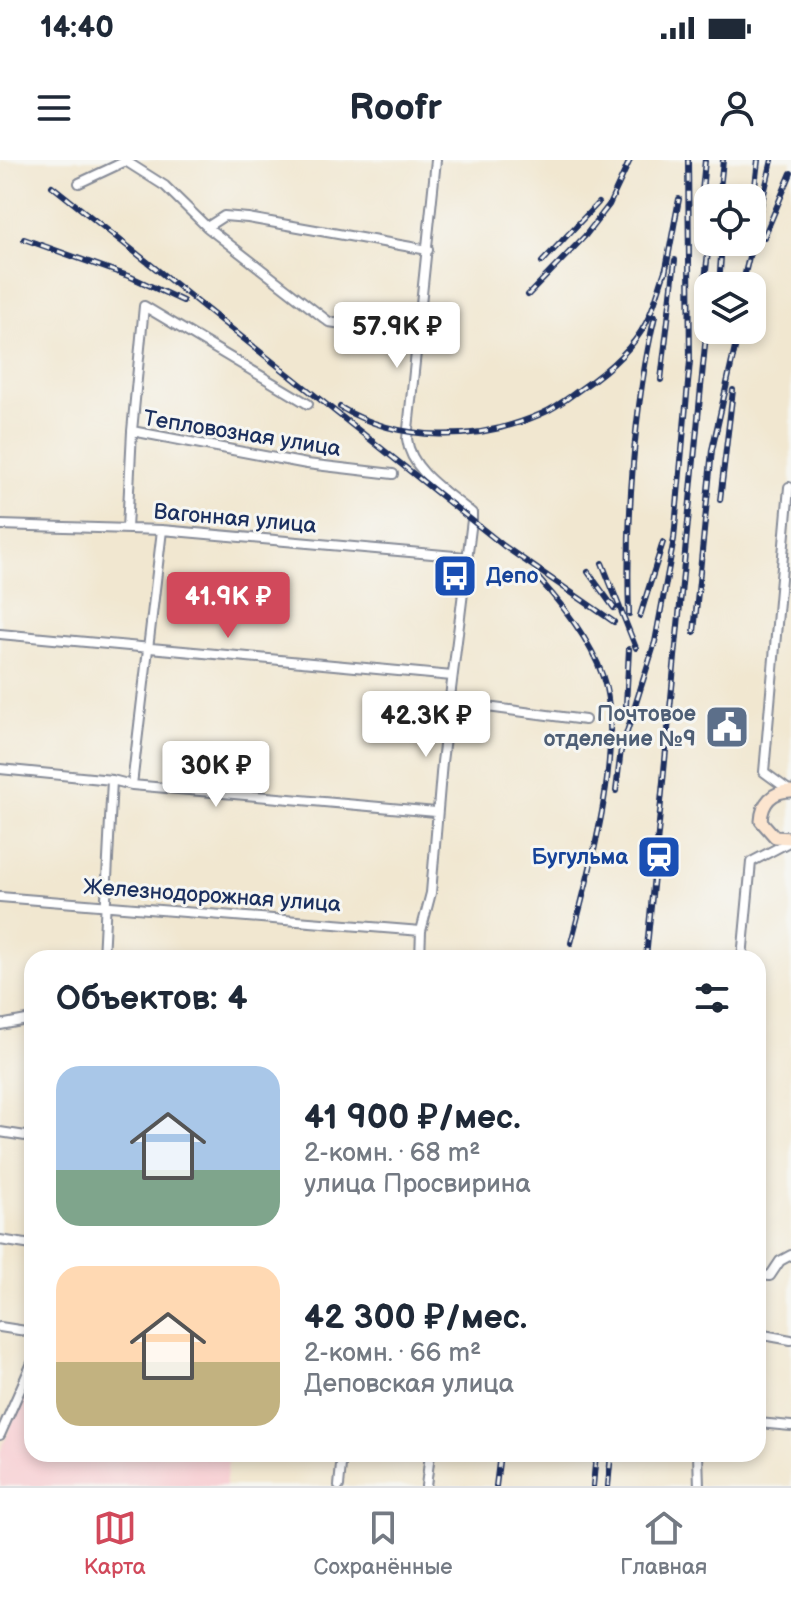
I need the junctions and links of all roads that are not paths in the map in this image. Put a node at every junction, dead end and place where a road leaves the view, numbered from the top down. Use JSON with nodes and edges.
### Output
{"nodes":[{"id":1,"x":436,"y":160,"type":"edge"},
{"id":2,"x":126,"y":161,"type":"edge"},
{"id":3,"x":79,"y":183,"type":"dead end"},
{"id":4,"x":207,"y":227,"type":"junction"},
{"id":5,"x":428,"y":250,"type":"junction"},
{"id":6,"x":417,"y":335,"type":"junction"},
{"id":7,"x":308,"y":404,"type":"dead end"},
{"id":8,"x":132,"y":431,"type":"junction"},
{"id":9,"x":393,"y":474,"type":"dead end"},
{"id":10,"x":789,"y":487,"type":"edge"},
{"id":11,"x":0,"y":525,"type":"edge"},
{"id":12,"x":127,"y":529,"type":"junction"},
{"id":13,"x":162,"y":530,"type":"junction"},
{"id":14,"x":466,"y":557,"type":"junction"},
{"id":15,"x":0,"y":634,"type":"edge"},
{"id":16,"x":150,"y":649,"type":"junction"},
{"id":17,"x":452,"y":676,"type":"junction"},
{"id":18,"x":449,"y":702,"type":"junction"},
{"id":19,"x":585,"y":720,"type":"dead end"},
{"id":20,"x":0,"y":769,"type":"edge"},
{"id":21,"x":112,"y":780,"type":"junction"},
{"id":22,"x":132,"y":785,"type":"junction"},
{"id":23,"x":790,"y":791,"type":"edge"},
{"id":24,"x":436,"y":812,"type":"junction"},
{"id":25,"x":791,"y":840,"type":"edge"},
{"id":26,"x":0,"y":897,"type":"edge"},
{"id":27,"x":108,"y":907,"type":"junction"},
{"id":28,"x":421,"y":931,"type":"junction"},
{"id":29,"x":104,"y":950,"type":"edge"},
{"id":30,"x":420,"y":950,"type":"edge"},
{"id":31,"x":743,"y":950,"type":"edge"},
{"id":32,"x":24,"y":1020,"type":"edge"},
{"id":33,"x":0,"y":1025,"type":"edge"},
{"id":34,"x":0,"y":1132,"type":"edge"},
{"id":35,"x":24,"y":1136,"type":"edge"},
{"id":36,"x":0,"y":1240,"type":"edge"},
{"id":37,"x":24,"y":1244,"type":"edge"},
{"id":38,"x":791,"y":1255,"type":"edge"},
{"id":39,"x":766,"y":1276,"type":"edge"},
{"id":40,"x":0,"y":1327,"type":"edge"},
{"id":41,"x":24,"y":1331,"type":"edge"},
{"id":42,"x":766,"y":1335,"type":"edge"},
{"id":43,"x":791,"y":1340,"type":"edge"},
{"id":44,"x":24,"y":1380,"type":"edge"},
{"id":45,"x":4,"y":1422,"type":"edge"},
{"id":46,"x":766,"y":1424,"type":"edge"},
{"id":47,"x":791,"y":1426,"type":"edge"},
{"id":48,"x":0,"y":1435,"type":"edge"},
{"id":49,"x":341,"y":1462,"type":"edge"},
{"id":50,"x":429,"y":1462,"type":"edge"},
{"id":51,"x":698,"y":1462,"type":"edge"},
{"id":52,"x":339,"y":1486,"type":"edge"},
{"id":53,"x":426,"y":1486,"type":"edge"},
{"id":54,"x":699,"y":1486,"type":"edge"}],
"edges":[{"from":1,"to":5,"type":"street"},
{"from":2,"to":3,"type":"street"},
{"from":2,"to":4,"type":"street"},
{"from":4,"to":5,"type":"street"},
{"from":4,"to":6,"type":"street"},
{"from":5,"to":6,"type":"street"},
{"from":6,"to":14,"type":"street"},
{"from":7,"to":8,"type":"street"},
{"from":8,"to":9,"type":"street","name":"Тепловозная улица"},
{"from":8,"to":12,"type":"street","name":"Тепловозная улица"},
{"from":10,"to":23,"type":"street"},
{"from":11,"to":12,"type":"street","name":"Вагонная улица"},
{"from":12,"to":13,"type":"street","name":"Вагонная улица"},
{"from":13,"to":14,"type":"street","name":"Вагонная улица"},
{"from":13,"to":16,"type":"street"},
{"from":14,"to":17,"type":"street"},
{"from":15,"to":16,"type":"street"},
{"from":16,"to":17,"type":"street"},
{"from":16,"to":22,"type":"street"},
{"from":17,"to":18,"type":"street"},
{"from":18,"to":19,"type":"street"},
{"from":18,"to":24,"type":"street"},
{"from":20,"to":21,"type":"street"},
{"from":21,"to":22,"type":"street"},
{"from":21,"to":27,"type":"street"},
{"from":22,"to":24,"type":"street"},
{"from":23,"to":25,"type":"street"},
{"from":24,"to":28,"type":"street"},
{"from":25,"to":31,"type":"street"},
{"from":26,"to":27,"type":"street","name":"Железнодорожная улица"},
{"from":27,"to":28,"type":"street","name":"Железнодорожная улица"},
{"from":27,"to":29,"type":"street"},
{"from":28,"to":30,"type":"street"},
{"from":32,"to":33,"type":"street"},
{"from":34,"to":35,"type":"street"},
{"from":36,"to":37,"type":"street"},
{"from":38,"to":39,"type":"street"},
{"from":40,"to":41,"type":"street"},
{"from":42,"to":43,"type":"street"},
{"from":44,"to":45,"type":"street"},
{"from":45,"to":48,"type":"street"},
{"from":46,"to":47,"type":"street"},
{"from":49,"to":52,"type":"street"},
{"from":50,"to":53,"type":"street"},
{"from":51,"to":54,"type":"street"}]}
